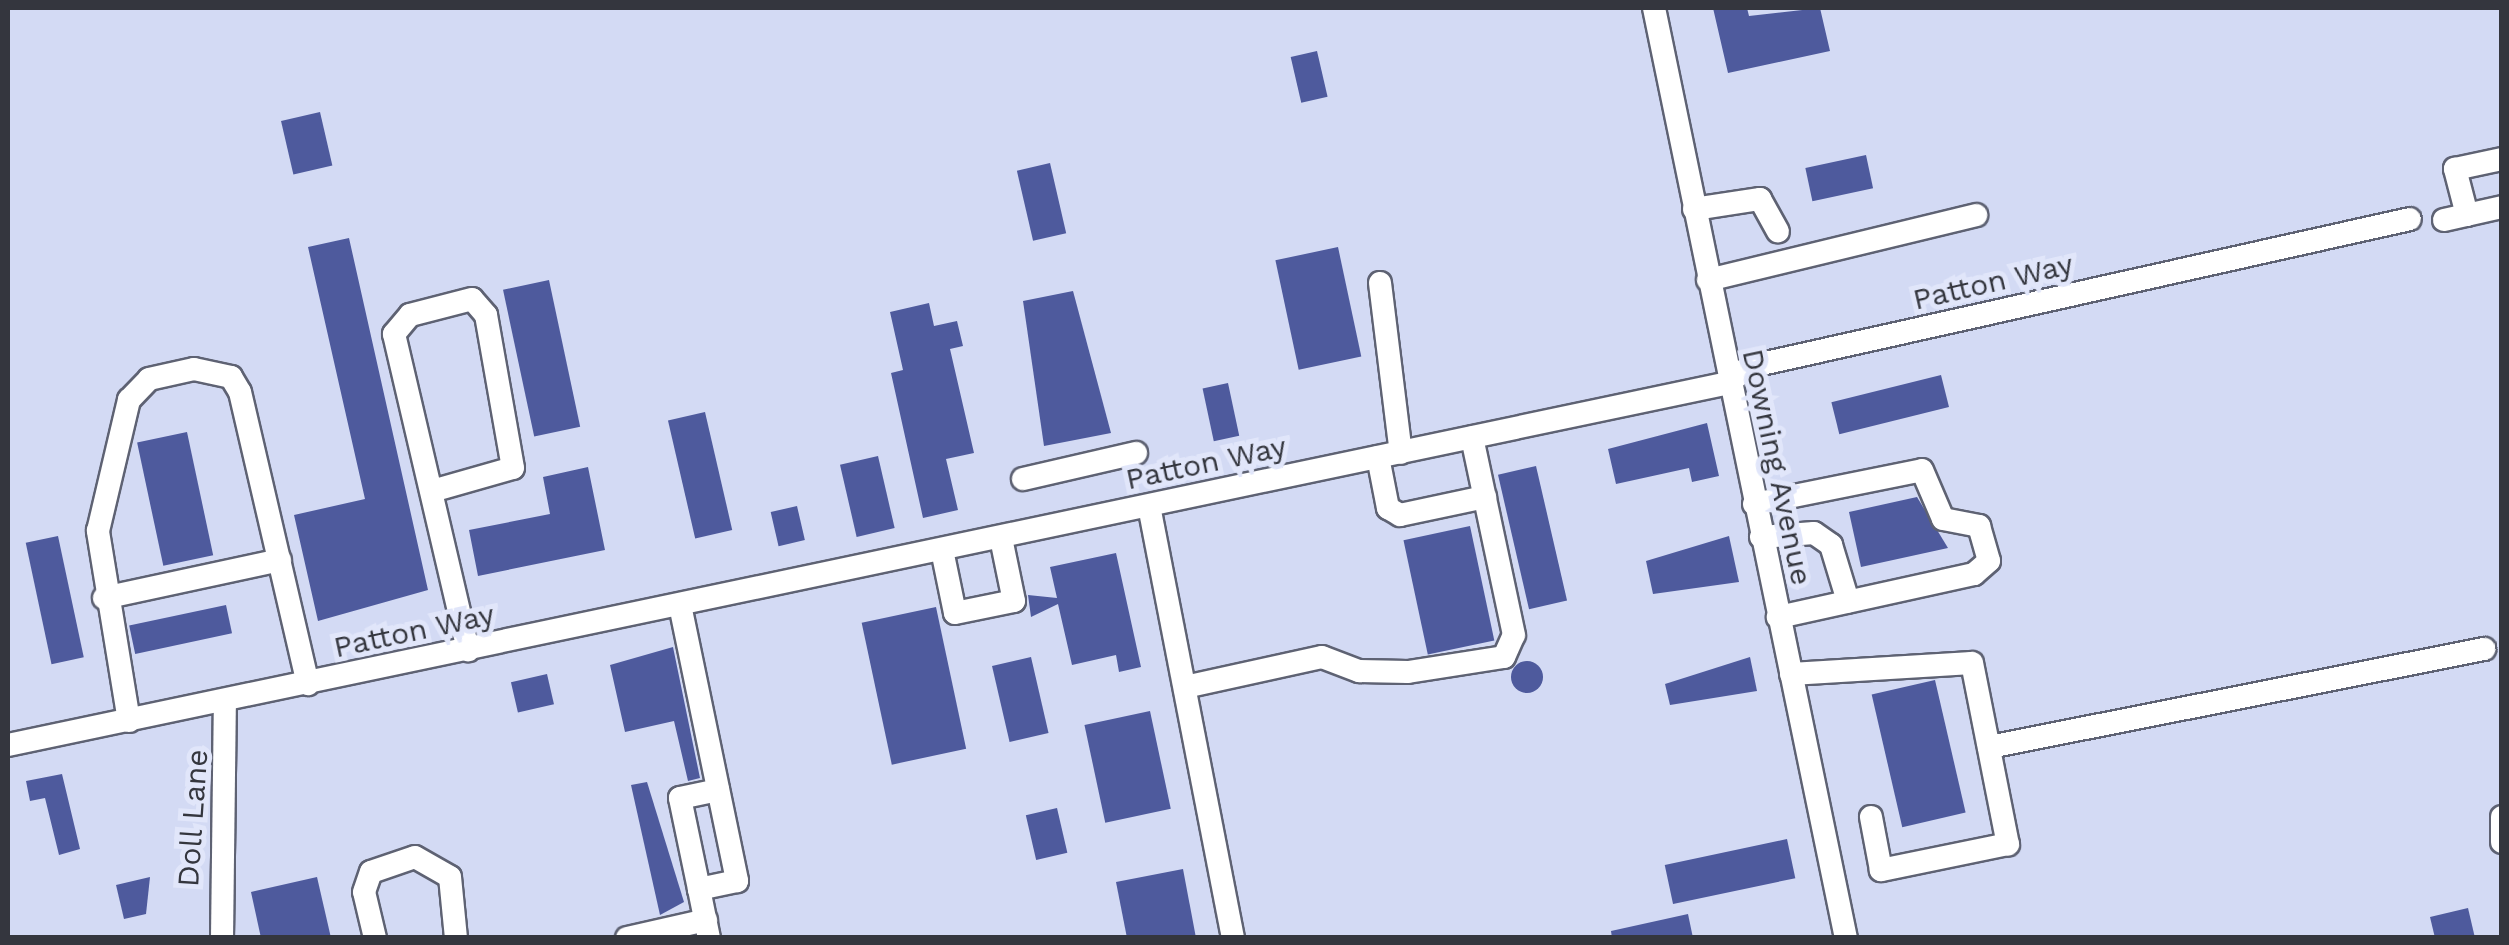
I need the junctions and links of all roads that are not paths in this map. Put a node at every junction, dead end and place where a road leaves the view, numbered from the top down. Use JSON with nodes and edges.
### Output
{"nodes":[{"id":1,"x":1654,"y":8,"type":"edge"},
{"id":2,"x":2502,"y":158,"type":"edge"},
{"id":3,"x":2502,"y":207,"type":"edge"},
{"id":4,"x":1694,"y":208,"type":"junction"},
{"id":5,"x":1976,"y":215,"type":"dead end"},
{"id":6,"x":2410,"y":220,"type":"dead end"},
{"id":7,"x":1778,"y":231,"type":"dead end"},
{"id":8,"x":1708,"y":280,"type":"junction"},
{"id":9,"x":1380,"y":283,"type":"dead end"},
{"id":10,"x":1729,"y":383,"type":"junction"},
{"id":11,"x":1472,"y":437,"type":"junction"},
{"id":12,"x":1136,"y":454,"type":"dead end"},
{"id":13,"x":1389,"y":455,"type":"junction"},
{"id":14,"x":1023,"y":479,"type":"dead end"},
{"id":15,"x":432,"y":491,"type":"junction"},
{"id":16,"x":1485,"y":498,"type":"junction"},
{"id":17,"x":1754,"y":504,"type":"junction"},
{"id":18,"x":1149,"y":506,"type":"junction"},
{"id":19,"x":1761,"y":537,"type":"junction"},
{"id":20,"x":1001,"y":538,"type":"junction"},
{"id":21,"x":942,"y":550,"type":"junction"},
{"id":22,"x":280,"y":560,"type":"junction"},
{"id":23,"x":104,"y":598,"type":"junction"},
{"id":24,"x":1848,"y":601,"type":"junction"},
{"id":25,"x":680,"y":606,"type":"junction"},
{"id":26,"x":1778,"y":616,"type":"junction"},
{"id":27,"x":2484,"y":649,"type":"dead end"},
{"id":28,"x":468,"y":650,"type":"junction"},
{"id":29,"x":1790,"y":674,"type":"junction"},
{"id":30,"x":308,"y":684,"type":"junction"},
{"id":31,"x":1185,"y":686,"type":"junction"},
{"id":32,"x":225,"y":702,"type":"junction"},
{"id":33,"x":130,"y":721,"type":"junction"},
{"id":34,"x":8,"y":746,"type":"edge"},
{"id":35,"x":1988,"y":747,"type":"junction"},
{"id":36,"x":718,"y":790,"type":"junction"},
{"id":37,"x":1871,"y":817,"type":"dead end"},
{"id":38,"x":2502,"y":817,"type":"edge"},
{"id":39,"x":2502,"y":842,"type":"edge"},
{"id":40,"x":698,"y":889,"type":"junction"},
{"id":41,"x":707,"y":929,"type":"edge"},
{"id":42,"x":222,"y":938,"type":"edge"},
{"id":43,"x":375,"y":938,"type":"edge"},
{"id":44,"x":456,"y":938,"type":"edge"},
{"id":45,"x":627,"y":938,"type":"edge"},
{"id":46,"x":1233,"y":938,"type":"edge"},
{"id":47,"x":1846,"y":938,"type":"edge"}],
"edges":[{"from":1,"to":4,"type":"street","name":"Downing Avenue"},
{"from":2,"to":3,"type":"street"},
{"from":4,"to":7,"type":"street"},
{"from":4,"to":8,"type":"street","name":"Downing Avenue"},
{"from":5,"to":8,"type":"street"},
{"from":6,"to":10,"type":"street","name":"Patton Way"},
{"from":8,"to":10,"type":"street","name":"Downing Avenue"},
{"from":9,"to":13,"type":"street"},
{"from":10,"to":11,"type":"street","name":"Patton Way"},
{"from":10,"to":17,"type":"street","name":"Downing Avenue"},
{"from":11,"to":13,"type":"street","name":"Patton Way"},
{"from":11,"to":16,"type":"street"},
{"from":12,"to":14,"type":"street"},
{"from":13,"to":16,"type":"street"},
{"from":13,"to":18,"type":"street","name":"Patton Way"},
{"from":15,"to":15,"type":"street"},
{"from":15,"to":28,"type":"street"},
{"from":16,"to":31,"type":"street"},
{"from":17,"to":19,"type":"street","name":"Downing Avenue"},
{"from":17,"to":24,"type":"street"},
{"from":18,"to":20,"type":"street","name":"Patton Way"},
{"from":18,"to":31,"type":"street"},
{"from":19,"to":24,"type":"street"},
{"from":19,"to":26,"type":"street","name":"Downing Avenue"},
{"from":20,"to":21,"type":"street","name":"Patton Way"},
{"from":20,"to":21,"type":"street"},
{"from":21,"to":25,"type":"street","name":"Patton Way"},
{"from":22,"to":23,"type":"street"},
{"from":22,"to":23,"type":"street"},
{"from":22,"to":30,"type":"street"},
{"from":23,"to":33,"type":"street"},
{"from":24,"to":26,"type":"street"},
{"from":25,"to":28,"type":"street","name":"Patton Way"},
{"from":25,"to":36,"type":"street"},
{"from":26,"to":29,"type":"street","name":"Downing Avenue"},
{"from":27,"to":35,"type":"street"},
{"from":28,"to":30,"type":"street","name":"Patton Way"},
{"from":29,"to":35,"type":"street"},
{"from":29,"to":47,"type":"street","name":"Downing Avenue"},
{"from":30,"to":32,"type":"street","name":"Patton Way"},
{"from":31,"to":46,"type":"street"},
{"from":32,"to":33,"type":"street","name":"Patton Way"},
{"from":32,"to":42,"type":"street","name":"Doll Lane"},
{"from":33,"to":34,"type":"street","name":"Patton Way"},
{"from":35,"to":37,"type":"street"},
{"from":36,"to":40,"type":"street"},
{"from":36,"to":40,"type":"street"},
{"from":38,"to":39,"type":"street"},
{"from":40,"to":41,"type":"street"},
{"from":41,"to":45,"type":"street"},
{"from":43,"to":44,"type":"street"}]}
